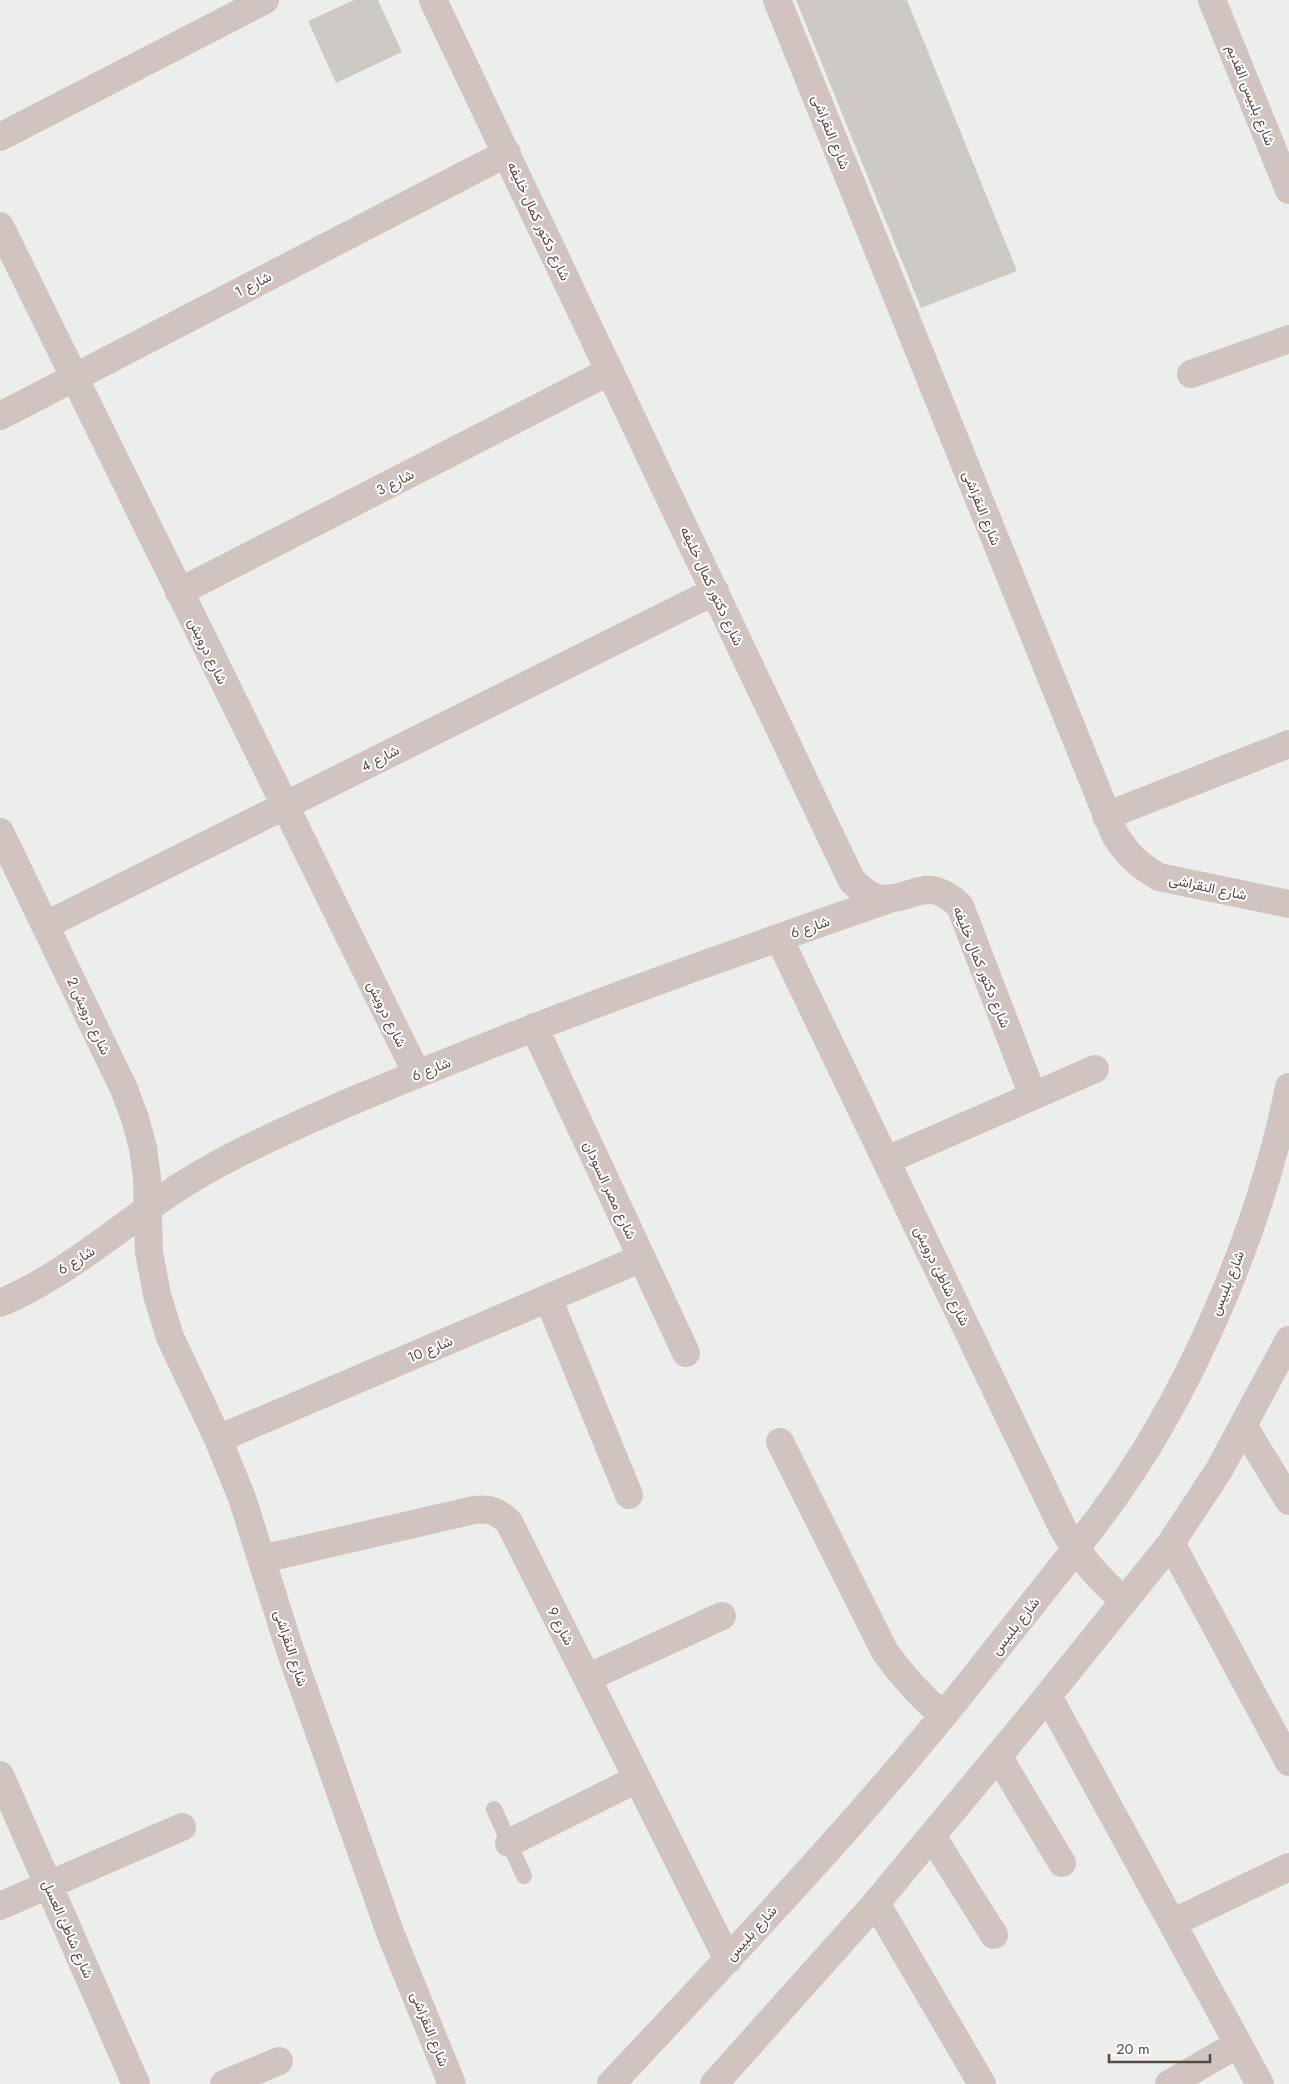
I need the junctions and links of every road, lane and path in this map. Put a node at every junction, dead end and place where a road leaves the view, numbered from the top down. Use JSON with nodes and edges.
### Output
{"nodes":[{"id":1,"x":265,"y":0,"type":"edge"},
{"id":2,"x":433,"y":0,"type":"edge"},
{"id":3,"x":777,"y":0,"type":"edge"},
{"id":4,"x":1212,"y":0,"type":"edge"},
{"id":5,"x":0,"y":137,"type":"edge"},
{"id":6,"x":507,"y":153,"type":"junction"},
{"id":7,"x":1289,"y":190,"type":"edge"},
{"id":8,"x":0,"y":226,"type":"edge"},
{"id":9,"x":1289,"y":339,"type":"edge"},
{"id":10,"x":610,"y":371,"type":"junction"},
{"id":11,"x":1191,"y":374,"type":"dead end"},
{"id":12,"x":74,"y":377,"type":"junction"},
{"id":13,"x":0,"y":416,"type":"edge"},
{"id":14,"x":715,"y":591,"type":"junction"},
{"id":15,"x":179,"y":592,"type":"junction"},
{"id":16,"x":1289,"y":744,"type":"edge"},
{"id":17,"x":284,"y":806,"type":"junction"},
{"id":18,"x":1106,"y":816,"type":"junction"},
{"id":19,"x":0,"y":832,"type":"edge"},
{"id":20,"x":892,"y":898,"type":"junction"},
{"id":21,"x":1289,"y":904,"type":"edge"},
{"id":22,"x":46,"y":925,"type":"junction"},
{"id":23,"x":779,"y":938,"type":"junction"},
{"id":24,"x":534,"y":1027,"type":"junction"},
{"id":25,"x":1095,"y":1069,"type":"dead end"},
{"id":26,"x":417,"y":1074,"type":"junction"},
{"id":27,"x":1289,"y":1087,"type":"edge"},
{"id":28,"x":1033,"y":1096,"type":"junction"},
{"id":29,"x":887,"y":1160,"type":"junction"},
{"id":30,"x":146,"y":1209,"type":"junction"},
{"id":31,"x":642,"y":1258,"type":"junction"},
{"id":32,"x":548,"y":1298,"type":"junction"},
{"id":33,"x":0,"y":1303,"type":"edge"},
{"id":34,"x":1289,"y":1340,"type":"edge"},
{"id":35,"x":686,"y":1353,"type":"dead end"},
{"id":36,"x":1244,"y":1427,"type":"junction"},
{"id":37,"x":218,"y":1439,"type":"junction"},
{"id":38,"x":780,"y":1442,"type":"dead end"},
{"id":39,"x":629,"y":1495,"type":"dead end"},
{"id":40,"x":1289,"y":1501,"type":"edge"},
{"id":41,"x":1171,"y":1543,"type":"junction"},
{"id":42,"x":1075,"y":1550,"type":"junction"},
{"id":43,"x":262,"y":1559,"type":"junction"},
{"id":44,"x":1125,"y":1601,"type":"junction"},
{"id":45,"x":722,"y":1616,"type":"dead end"},
{"id":46,"x":587,"y":1678,"type":"junction"},
{"id":47,"x":1048,"y":1696,"type":"junction"},
{"id":48,"x":943,"y":1716,"type":"junction"},
{"id":49,"x":998,"y":1756,"type":"junction"},
{"id":50,"x":1289,"y":1762,"type":"edge"},
{"id":51,"x":0,"y":1775,"type":"edge"},
{"id":52,"x":637,"y":1778,"type":"junction"},
{"id":53,"x":494,"y":1809,"type":"dead end"},
{"id":54,"x":182,"y":1827,"type":"dead end"},
{"id":55,"x":932,"y":1836,"type":"junction"},
{"id":56,"x":509,"y":1843,"type":"junction"},
{"id":57,"x":1062,"y":1864,"type":"dead end"},
{"id":58,"x":1289,"y":1867,"type":"edge"},
{"id":59,"x":524,"y":1876,"type":"dead end"},
{"id":60,"x":48,"y":1885,"type":"junction"},
{"id":61,"x":876,"y":1903,"type":"junction"},
{"id":62,"x":0,"y":1906,"type":"edge"},
{"id":63,"x":1172,"y":1923,"type":"junction"},
{"id":64,"x":994,"y":1935,"type":"dead end"},
{"id":65,"x":728,"y":1960,"type":"junction"},
{"id":66,"x":1238,"y":2044,"type":"junction"},
{"id":67,"x":279,"y":2061,"type":"dead end"},
{"id":68,"x":136,"y":2084,"type":"edge"},
{"id":69,"x":224,"y":2084,"type":"edge"},
{"id":70,"x":452,"y":2084,"type":"edge"},
{"id":71,"x":610,"y":2084,"type":"edge"},
{"id":72,"x":714,"y":2084,"type":"edge"},
{"id":73,"x":982,"y":2084,"type":"edge"},
{"id":74,"x":1169,"y":2084,"type":"edge"},
{"id":75,"x":1260,"y":2084,"type":"edge"}],
"edges":[{"from":1,"to":5,"type":"street"},
{"from":2,"to":6,"type":"street","name":"شارع دكتور كمال خليفه"},
{"from":3,"to":18,"type":"street","name":"شارع النقراشى"},
{"from":4,"to":7,"type":"street","name":"شارع بلبيس القديم"},
{"from":6,"to":10,"type":"street","name":"شارع دكتور كمال خليفه"},
{"from":6,"to":12,"type":"street","name":"شارع 1"},
{"from":8,"to":12,"type":"street","name":"شارع درويش"},
{"from":9,"to":11,"type":"street"},
{"from":10,"to":14,"type":"street","name":"شارع دكتور كمال خليفه"},
{"from":10,"to":15,"type":"street","name":"شارع 3"},
{"from":12,"to":13,"type":"street","name":"شارع 1"},
{"from":12,"to":15,"type":"street","name":"شارع درويش"},
{"from":14,"to":17,"type":"street","name":"شارع 4"},
{"from":14,"to":20,"type":"street","name":"شارع دكتور كمال خليفه"},
{"from":15,"to":17,"type":"street","name":"شارع درويش"},
{"from":16,"to":18,"type":"street"},
{"from":17,"to":22,"type":"street","name":"شارع 4"},
{"from":17,"to":26,"type":"street","name":"شارع درويش"},
{"from":18,"to":21,"type":"street","name":"شارع النقراشى"},
{"from":19,"to":22,"type":"street","name":"شارع درويش 2"},
{"from":20,"to":23,"type":"street","name":"شارع 6"},
{"from":20,"to":28,"type":"street","name":"شارع دكتور كمال خليفه"},
{"from":22,"to":30,"type":"street","name":"شارع درويش 2"},
{"from":23,"to":24,"type":"street","name":"شارع 6"},
{"from":23,"to":29,"type":"street","name":"شارع شاطئ درويش"},
{"from":24,"to":26,"type":"street","name":"شارع 6"},
{"from":24,"to":31,"type":"street","name":"شارع مصر السودان"},
{"from":25,"to":28,"type":"street"},
{"from":26,"to":30,"type":"street","name":"شارع 6"},
{"from":27,"to":42,"type":"street","name":"شارع بلبيس"},
{"from":28,"to":29,"type":"street"},
{"from":29,"to":42,"type":"street","name":"شارع شاطئ درويش"},
{"from":30,"to":33,"type":"street","name":"شارع 6"},
{"from":30,"to":37,"type":"street","name":"شارع النقراشى"},
{"from":31,"to":32,"type":"street","name":"شارع 10"},
{"from":31,"to":35,"type":"street","name":"شارع مصر السودان"},
{"from":32,"to":37,"type":"street","name":"شارع 10"},
{"from":32,"to":39,"type":"street"},
{"from":34,"to":36,"type":"street"},
{"from":36,"to":40,"type":"street"},
{"from":36,"to":41,"type":"street"},
{"from":37,"to":43,"type":"street","name":"شارع النقراشى"},
{"from":38,"to":48,"type":"street"},
{"from":41,"to":44,"type":"street"},
{"from":41,"to":50,"type":"street"},
{"from":42,"to":44,"type":"street","name":"شارع شاطئ درويش"},
{"from":42,"to":48,"type":"street","name":"شارع بلبيس"},
{"from":43,"to":46,"type":"street","name":"شارع 9"},
{"from":43,"to":70,"type":"street","name":"شارع النقراشى"},
{"from":44,"to":47,"type":"street"},
{"from":45,"to":46,"type":"street"},
{"from":46,"to":52,"type":"street","name":"شارع 9"},
{"from":47,"to":49,"type":"street"},
{"from":47,"to":63,"type":"street"},
{"from":48,"to":65,"type":"street","name":"شارع بلبيس"},
{"from":49,"to":55,"type":"street"},
{"from":49,"to":57,"type":"street"},
{"from":51,"to":60,"type":"street","name":"شارع شاطئ العسل"},
{"from":52,"to":56,"type":"street"},
{"from":52,"to":65,"type":"street","name":"شارع 9"},
{"from":53,"to":56,"type":"lane"},
{"from":54,"to":60,"type":"street"},
{"from":55,"to":61,"type":"street"},
{"from":55,"to":64,"type":"street"},
{"from":56,"to":59,"type":"lane"},
{"from":58,"to":63,"type":"street"},
{"from":60,"to":62,"type":"street"},
{"from":60,"to":68,"type":"street","name":"شارع شاطئ العسل"},
{"from":61,"to":72,"type":"street"},
{"from":61,"to":73,"type":"street"},
{"from":63,"to":66,"type":"street"},
{"from":65,"to":71,"type":"street","name":"شارع بلبيس"},
{"from":66,"to":74,"type":"street"},
{"from":66,"to":75,"type":"street"},
{"from":67,"to":69,"type":"street"}]}
